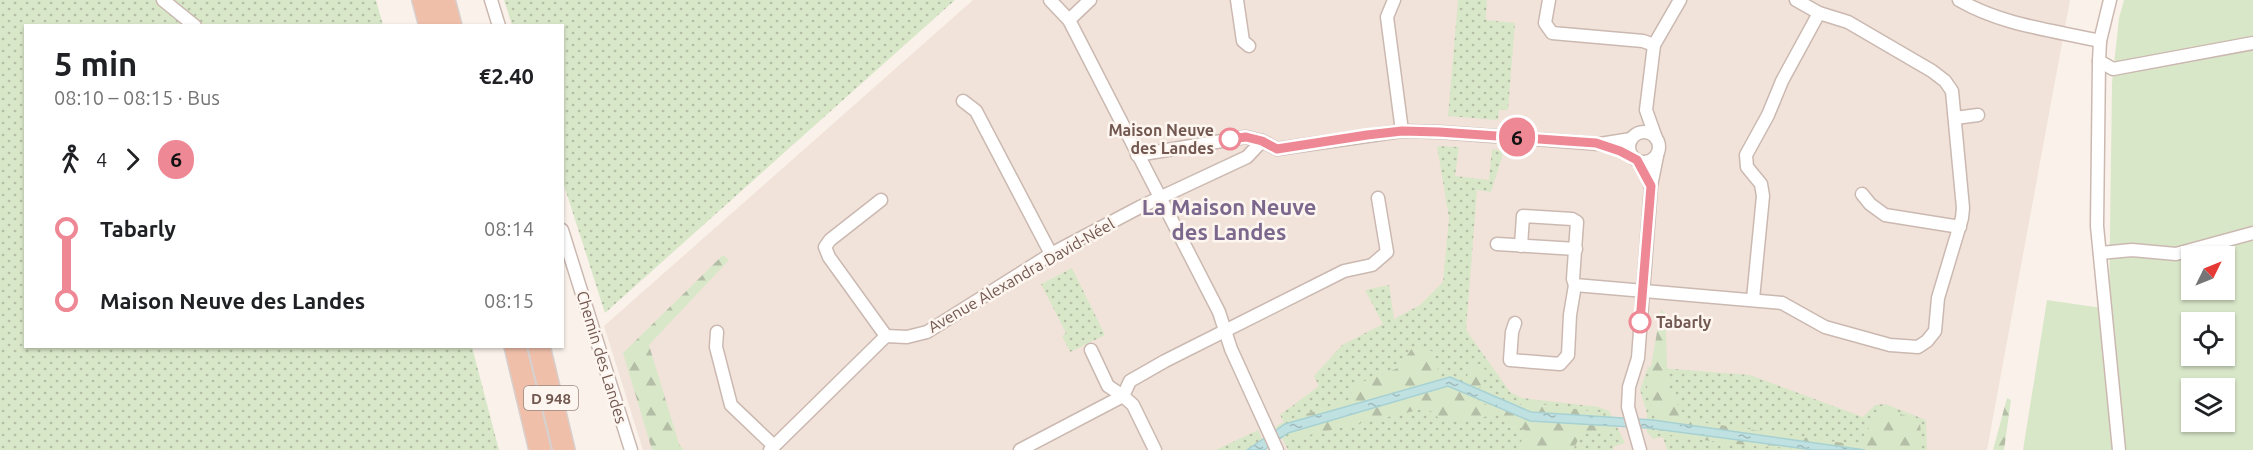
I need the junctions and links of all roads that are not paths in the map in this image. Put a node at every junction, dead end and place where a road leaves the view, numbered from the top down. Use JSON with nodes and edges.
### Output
{"nodes":[{"id":1,"x":163,"y":0,"type":"edge"},
{"id":2,"x":423,"y":0,"type":"edge"},
{"id":3,"x":444,"y":0,"type":"edge"},
{"id":4,"x":491,"y":0,"type":"edge"},
{"id":5,"x":1050,"y":0,"type":"edge"},
{"id":6,"x":1090,"y":0,"type":"edge"},
{"id":7,"x":1237,"y":0,"type":"edge"},
{"id":8,"x":1394,"y":0,"type":"edge"},
{"id":9,"x":1549,"y":0,"type":"edge"},
{"id":10,"x":1680,"y":0,"type":"edge"},
{"id":11,"x":1796,"y":0,"type":"edge"},
{"id":12,"x":1959,"y":0,"type":"edge"},
{"id":13,"x":2110,"y":0,"type":"edge"},
{"id":14,"x":1819,"y":13,"type":"junction"},
{"id":15,"x":1069,"y":20,"type":"junction"},
{"id":16,"x":193,"y":24,"type":"edge"},
{"id":17,"x":429,"y":24,"type":"edge"},
{"id":18,"x":451,"y":24,"type":"edge"},
{"id":19,"x":498,"y":24,"type":"edge"},
{"id":20,"x":2100,"y":41,"type":"junction"},
{"id":21,"x":2253,"y":43,"type":"edge"},
{"id":22,"x":1654,"y":45,"type":"junction"},
{"id":23,"x":1249,"y":46,"type":"dead end"},
{"id":24,"x":2099,"y":61,"type":"junction"},
{"id":25,"x":963,"y":101,"type":"dead end"},
{"id":26,"x":1646,"y":110,"type":"junction"},
{"id":27,"x":1978,"y":116,"type":"dead end"},
{"id":28,"x":1955,"y":118,"type":"junction"},
{"id":29,"x":1402,"y":131,"type":"junction"},
{"id":30,"x":1633,"y":137,"type":"junction"},
{"id":31,"x":1656,"y":138,"type":"junction"},
{"id":32,"x":1262,"y":141,"type":"junction"},
{"id":33,"x":1600,"y":144,"type":"junction"},
{"id":34,"x":1137,"y":154,"type":"junction"},
{"id":35,"x":1657,"y":156,"type":"junction"},
{"id":36,"x":1634,"y":158,"type":"junction"},
{"id":37,"x":1651,"y":186,"type":"junction"},
{"id":38,"x":1862,"y":194,"type":"dead end"},
{"id":39,"x":1160,"y":197,"type":"junction"},
{"id":40,"x":1378,"y":198,"type":"dead end"},
{"id":41,"x":881,"y":200,"type":"dead end"},
{"id":42,"x":1960,"y":227,"type":"junction"},
{"id":43,"x":2253,"y":233,"type":"edge"},
{"id":44,"x":564,"y":237,"type":"edge"},
{"id":45,"x":1497,"y":244,"type":"dead end"},
{"id":46,"x":1521,"y":246,"type":"junction"},
{"id":47,"x":1576,"y":249,"type":"junction"},
{"id":48,"x":2100,"y":253,"type":"junction"},
{"id":49,"x":1051,"y":254,"type":"junction"},
{"id":50,"x":1575,"y":285,"type":"junction"},
{"id":51,"x":1642,"y":291,"type":"junction"},
{"id":52,"x":1753,"y":299,"type":"junction"},
{"id":53,"x":1515,"y":323,"type":"dead end"},
{"id":54,"x":1224,"y":331,"type":"junction"},
{"id":55,"x":717,"y":332,"type":"dead end"},
{"id":56,"x":886,"y":336,"type":"junction"},
{"id":57,"x":515,"y":348,"type":"edge"},
{"id":58,"x":539,"y":348,"type":"edge"},
{"id":59,"x":1091,"y":350,"type":"dead end"},
{"id":60,"x":1123,"y":396,"type":"junction"},
{"id":61,"x":772,"y":448,"type":"edge"},
{"id":62,"x":540,"y":450,"type":"edge"},
{"id":63,"x":564,"y":450,"type":"edge"},
{"id":64,"x":631,"y":450,"type":"edge"},
{"id":65,"x":1020,"y":450,"type":"edge"},
{"id":66,"x":1155,"y":450,"type":"edge"},
{"id":67,"x":1277,"y":450,"type":"edge"},
{"id":68,"x":1640,"y":450,"type":"edge"},
{"id":69,"x":2119,"y":450,"type":"edge"}],
"edges":[{"from":1,"to":16,"type":"street"},
{"from":2,"to":17,"type":"highway"},
{"from":3,"to":18,"type":"highway"},
{"from":4,"to":19,"type":"street"},
{"from":5,"to":15,"type":"street"},
{"from":6,"to":15,"type":"street"},
{"from":7,"to":23,"type":"street"},
{"from":8,"to":29,"type":"street"},
{"from":9,"to":22,"type":"street"},
{"from":10,"to":22,"type":"street"},
{"from":11,"to":14,"type":"street"},
{"from":12,"to":20,"type":"street"},
{"from":13,"to":20,"type":"street"},
{"from":14,"to":28,"type":"street"},
{"from":14,"to":52,"type":"street"},
{"from":15,"to":34,"type":"street"},
{"from":20,"to":24,"type":"street"},
{"from":21,"to":24,"type":"street"},
{"from":22,"to":26,"type":"street"},
{"from":24,"to":48,"type":"street"},
{"from":25,"to":49,"type":"street"},
{"from":26,"to":30,"type":"street"},
{"from":26,"to":31,"type":"street"},
{"from":27,"to":28,"type":"street"},
{"from":28,"to":42,"type":"street"},
{"from":29,"to":32,"type":"street"},
{"from":29,"to":33,"type":"street"},
{"from":30,"to":31,"type":"street"},
{"from":30,"to":33,"type":"street"},
{"from":30,"to":36,"type":"street"},
{"from":31,"to":35,"type":"street"},
{"from":32,"to":34,"type":"street"},
{"from":32,"to":39,"type":"street","name":"Avenue Alexandra David-Néel"},
{"from":33,"to":36,"type":"street"},
{"from":34,"to":39,"type":"street"},
{"from":35,"to":36,"type":"street"},
{"from":35,"to":37,"type":"street"},
{"from":36,"to":37,"type":"street"},
{"from":37,"to":51,"type":"street"},
{"from":38,"to":42,"type":"street"},
{"from":39,"to":49,"type":"street","name":"Avenue Alexandra David-Néel"},
{"from":39,"to":54,"type":"street"},
{"from":40,"to":54,"type":"street"},
{"from":41,"to":56,"type":"street"},
{"from":42,"to":52,"type":"street"},
{"from":43,"to":48,"type":"street"},
{"from":44,"to":64,"type":"street","name":"Chemin des Landes"},
{"from":45,"to":46,"type":"street"},
{"from":46,"to":47,"type":"street"},
{"from":46,"to":47,"type":"street"},
{"from":47,"to":50,"type":"street"},
{"from":48,"to":69,"type":"street"},
{"from":49,"to":56,"type":"street","name":"Avenue Alexandra David-Néel"},
{"from":50,"to":51,"type":"street"},
{"from":50,"to":53,"type":"street"},
{"from":51,"to":52,"type":"street"},
{"from":51,"to":68,"type":"street"},
{"from":54,"to":60,"type":"street"},
{"from":54,"to":67,"type":"street"},
{"from":55,"to":61,"type":"street"},
{"from":56,"to":61,"type":"street"},
{"from":57,"to":62,"type":"highway","number":"D 948"},
{"from":58,"to":63,"type":"highway","number":"D 948"},
{"from":59,"to":60,"type":"street"},
{"from":60,"to":65,"type":"street"},
{"from":60,"to":66,"type":"street"}]}
